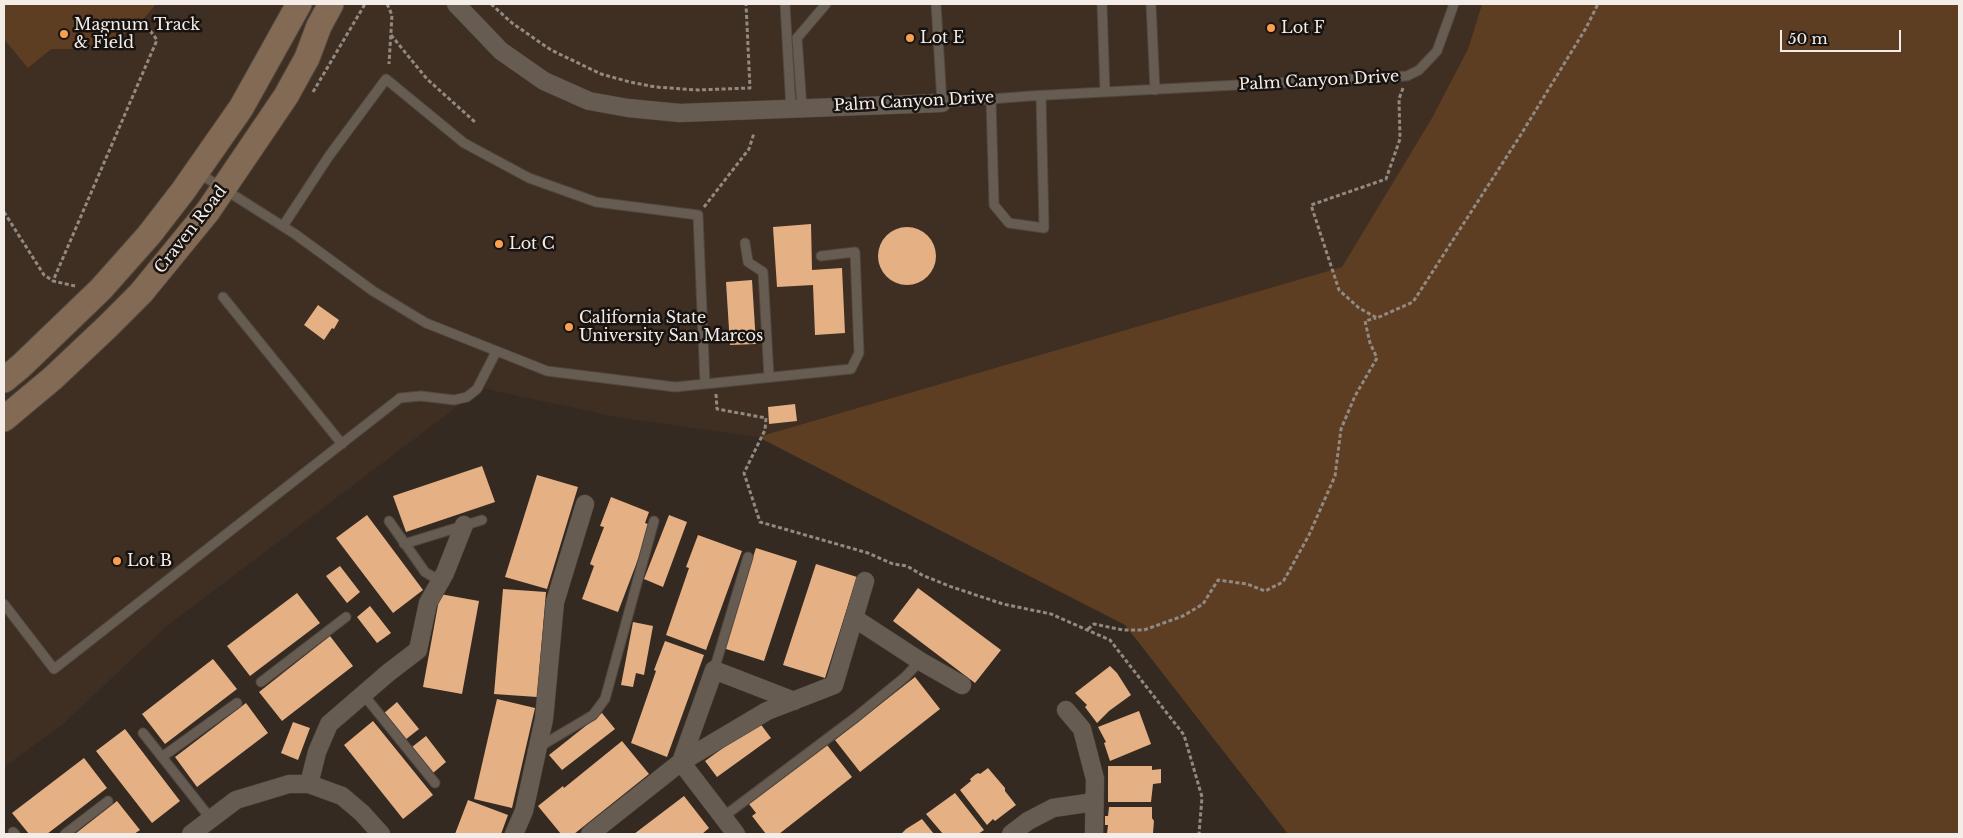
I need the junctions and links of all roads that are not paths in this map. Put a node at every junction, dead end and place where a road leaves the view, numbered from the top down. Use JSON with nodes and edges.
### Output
{"nodes":[{"id":1,"x":299,"y":4,"type":"edge"},
{"id":2,"x":331,"y":4,"type":"edge"},
{"id":3,"x":456,"y":4,"type":"edge"},
{"id":4,"x":785,"y":4,"type":"edge"},
{"id":5,"x":826,"y":4,"type":"edge"},
{"id":6,"x":936,"y":4,"type":"edge"},
{"id":7,"x":1102,"y":4,"type":"edge"},
{"id":8,"x":1151,"y":4,"type":"edge"},
{"id":9,"x":1454,"y":4,"type":"edge"},
{"id":10,"x":1155,"y":90,"type":"junction"},
{"id":11,"x":1105,"y":92,"type":"junction"},
{"id":12,"x":1041,"y":96,"type":"junction"},
{"id":13,"x":992,"y":99,"type":"junction"},
{"id":14,"x":942,"y":103,"type":"junction"},
{"id":15,"x":797,"y":109,"type":"junction"},
{"id":16,"x":197,"y":172,"type":"junction"},
{"id":17,"x":224,"y":188,"type":"junction"},
{"id":18,"x":282,"y":226,"type":"junction"},
{"id":19,"x":745,"y":243,"type":"dead end"},
{"id":20,"x":822,"y":256,"type":"dead end"},
{"id":21,"x":223,"y":297,"type":"dead end"},
{"id":22,"x":496,"y":352,"type":"junction"},
{"id":23,"x":769,"y":377,"type":"junction"},
{"id":24,"x":4,"y":380,"type":"edge"},
{"id":25,"x":705,"y":384,"type":"junction"},
{"id":26,"x":4,"y":419,"type":"edge"},
{"id":27,"x":342,"y":444,"type":"junction"},
{"id":28,"x":584,"y":504,"type":"dead end"},
{"id":29,"x":482,"y":520,"type":"dead end"},
{"id":30,"x":389,"y":521,"type":"dead end"},
{"id":31,"x":654,"y":521,"type":"dead end"},
{"id":32,"x":464,"y":525,"type":"junction"},
{"id":33,"x":404,"y":544,"type":"junction"},
{"id":34,"x":748,"y":557,"type":"dead end"},
{"id":35,"x":440,"y":581,"type":"junction"},
{"id":36,"x":865,"y":581,"type":"dead end"},
{"id":37,"x":4,"y":604,"type":"edge"},
{"id":38,"x":346,"y":617,"type":"dead end"},
{"id":39,"x":854,"y":618,"type":"junction"},
{"id":40,"x":920,"y":661,"type":"junction"},
{"id":41,"x":714,"y":670,"type":"junction"},
{"id":42,"x":261,"y":682,"type":"dead end"},
{"id":43,"x":962,"y":685,"type":"dead end"},
{"id":44,"x":363,"y":694,"type":"junction"},
{"id":45,"x":794,"y":701,"type":"junction"},
{"id":46,"x":237,"y":703,"type":"dead end"},
{"id":47,"x":1066,"y":710,"type":"dead end"},
{"id":48,"x":143,"y":733,"type":"dead end"},
{"id":49,"x":538,"y":747,"type":"junction"},
{"id":50,"x":162,"y":757,"type":"junction"},
{"id":51,"x":681,"y":762,"type":"junction"},
{"id":52,"x":435,"y":783,"type":"dead end"},
{"id":53,"x":309,"y":784,"type":"junction"},
{"id":54,"x":108,"y":801,"type":"dead end"},
{"id":55,"x":1094,"y":802,"type":"junction"},
{"id":56,"x":210,"y":820,"type":"junction"},
{"id":57,"x":729,"y":828,"type":"edge"},
{"id":58,"x":65,"y":834,"type":"edge"},
{"id":59,"x":190,"y":834,"type":"edge"},
{"id":60,"x":380,"y":834,"type":"edge"},
{"id":61,"x":514,"y":834,"type":"edge"},
{"id":62,"x":590,"y":834,"type":"edge"},
{"id":63,"x":1011,"y":834,"type":"edge"},
{"id":64,"x":1094,"y":834,"type":"edge"}],
"edges":[{"from":1,"to":16,"type":"main road","name":"Craven Road"},
{"from":2,"to":17,"type":"main road","name":"Craven Road"},
{"from":3,"to":15,"type":"street","name":"Palm Canyon Drive"},
{"from":4,"to":15,"type":"lane"},
{"from":5,"to":15,"type":"lane"},
{"from":6,"to":14,"type":"lane"},
{"from":7,"to":11,"type":"lane"},
{"from":8,"to":10,"type":"lane"},
{"from":9,"to":10,"type":"lane","name":"Palm Canyon Drive"},
{"from":10,"to":11,"type":"lane","name":"Palm Canyon Drive"},
{"from":11,"to":12,"type":"lane","name":"Palm Canyon Drive"},
{"from":12,"to":13,"type":"lane","name":"Palm Canyon Drive"},
{"from":12,"to":13,"type":"lane"},
{"from":13,"to":14,"type":"lane","name":"Palm Canyon Drive"},
{"from":14,"to":15,"type":"street","name":"Palm Canyon Drive"},
{"from":16,"to":17,"type":"lane"},
{"from":16,"to":24,"type":"main road","name":"Craven Road"},
{"from":17,"to":18,"type":"lane"},
{"from":17,"to":26,"type":"main road","name":"Craven Road"},
{"from":18,"to":22,"type":"lane"},
{"from":18,"to":25,"type":"lane"},
{"from":19,"to":23,"type":"lane"},
{"from":20,"to":23,"type":"lane"},
{"from":21,"to":27,"type":"lane"},
{"from":22,"to":25,"type":"lane"},
{"from":22,"to":27,"type":"lane"},
{"from":23,"to":25,"type":"lane"},
{"from":27,"to":37,"type":"lane"},
{"from":28,"to":49,"type":"street"},
{"from":29,"to":32,"type":"lane"},
{"from":30,"to":33,"type":"lane"},
{"from":31,"to":49,"type":"lane"},
{"from":32,"to":33,"type":"lane"},
{"from":32,"to":35,"type":"street"},
{"from":33,"to":35,"type":"lane"},
{"from":34,"to":41,"type":"lane"},
{"from":35,"to":44,"type":"street"},
{"from":36,"to":39,"type":"street"},
{"from":38,"to":42,"type":"lane"},
{"from":39,"to":40,"type":"street"},
{"from":39,"to":45,"type":"street"},
{"from":40,"to":43,"type":"street"},
{"from":40,"to":57,"type":"lane"},
{"from":41,"to":45,"type":"street"},
{"from":41,"to":51,"type":"street"},
{"from":44,"to":52,"type":"lane"},
{"from":44,"to":53,"type":"street"},
{"from":45,"to":51,"type":"street"},
{"from":46,"to":50,"type":"lane"},
{"from":47,"to":55,"type":"street"},
{"from":48,"to":50,"type":"lane"},
{"from":49,"to":61,"type":"street"},
{"from":50,"to":56,"type":"lane"},
{"from":51,"to":57,"type":"street"},
{"from":51,"to":62,"type":"street"},
{"from":53,"to":56,"type":"street"},
{"from":53,"to":60,"type":"street"},
{"from":54,"to":58,"type":"lane"},
{"from":55,"to":63,"type":"street"},
{"from":55,"to":64,"type":"street"},
{"from":56,"to":59,"type":"street"}]}
